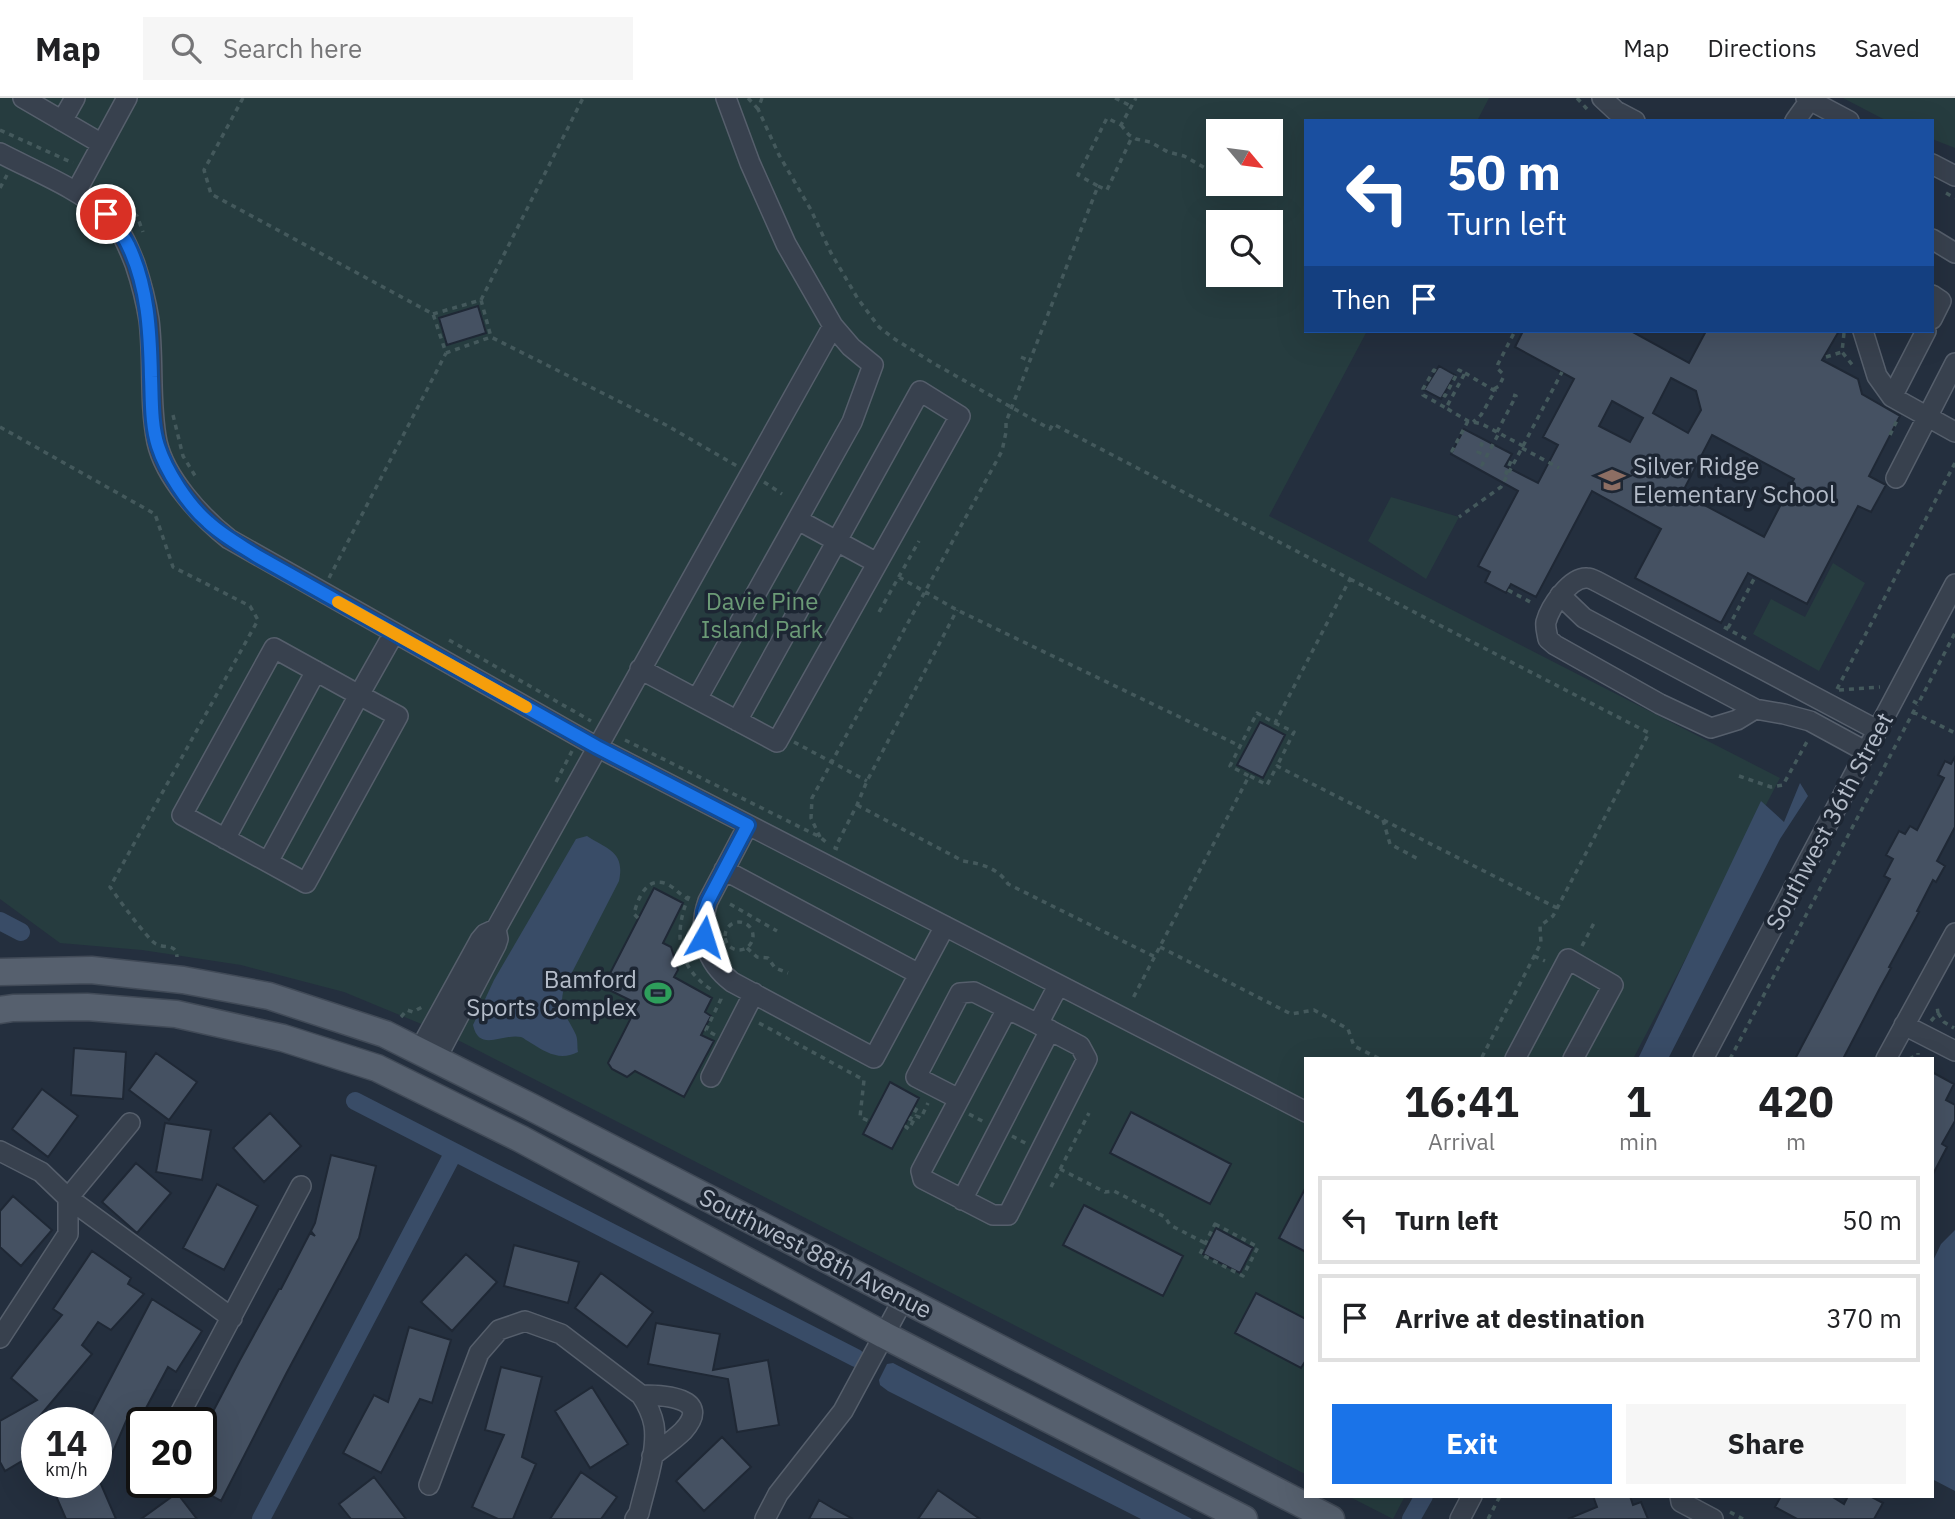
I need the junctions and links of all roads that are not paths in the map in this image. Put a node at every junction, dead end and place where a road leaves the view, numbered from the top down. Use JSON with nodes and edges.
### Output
{"nodes":[{"id":1,"x":23,"y":98,"type":"edge"},
{"id":2,"x":75,"y":98,"type":"edge"},
{"id":3,"x":127,"y":98,"type":"edge"},
{"id":4,"x":726,"y":98,"type":"edge"},
{"id":5,"x":1602,"y":98,"type":"edge"},
{"id":6,"x":1808,"y":99,"type":"edge"},
{"id":7,"x":1631,"y":119,"type":"edge"},
{"id":8,"x":1797,"y":119,"type":"edge"},
{"id":9,"x":1845,"y":119,"type":"edge"},
{"id":10,"x":62,"y":121,"type":"junction"},
{"id":11,"x":102,"y":144,"type":"junction"},
{"id":12,"x":0,"y":153,"type":"edge"},
{"id":13,"x":1934,"y":165,"type":"edge"},
{"id":14,"x":1955,"y":176,"type":"edge"},
{"id":15,"x":76,"y":192,"type":"junction"},
{"id":16,"x":1934,"y":240,"type":"edge"},
{"id":17,"x":1955,"y":253,"type":"edge"},
{"id":18,"x":1934,"y":296,"type":"edge"},
{"id":19,"x":1934,"y":314,"type":"edge"},
{"id":20,"x":833,"y":326,"type":"junction"},
{"id":21,"x":1864,"y":333,"type":"edge"},
{"id":22,"x":1925,"y":333,"type":"edge"},
{"id":23,"x":1955,"y":363,"type":"edge"},
{"id":24,"x":1897,"y":405,"type":"junction"},
{"id":25,"x":1927,"y":416,"type":"junction"},
{"id":26,"x":1955,"y":432,"type":"edge"},
{"id":27,"x":1896,"y":478,"type":"dead end"},
{"id":28,"x":798,"y":520,"type":"junction"},
{"id":29,"x":836,"y":541,"type":"junction"},
{"id":30,"x":877,"y":563,"type":"junction"},
{"id":31,"x":1955,"y":584,"type":"edge"},
{"id":32,"x":1560,"y":595,"type":"junction"},
{"id":33,"x":394,"y":633,"type":"junction"},
{"id":34,"x":640,"y":669,"type":"junction"},
{"id":35,"x":316,"y":671,"type":"junction"},
{"id":36,"x":359,"y":695,"type":"junction"},
{"id":37,"x":697,"y":699,"type":"junction"},
{"id":38,"x":1755,"y":709,"type":"junction"},
{"id":39,"x":737,"y":721,"type":"junction"},
{"id":40,"x":1877,"y":730,"type":"junction"},
{"id":41,"x":597,"y":747,"type":"junction"},
{"id":42,"x":1865,"y":751,"type":"junction"},
{"id":43,"x":748,"y":825,"type":"junction"},
{"id":44,"x":225,"y":839,"type":"junction"},
{"id":45,"x":268,"y":862,"type":"junction"},
{"id":46,"x":724,"y":870,"type":"junction"},
{"id":47,"x":945,"y":926,"type":"junction"},
{"id":48,"x":1955,"y":933,"type":"edge"},
{"id":49,"x":0,"y":972,"type":"edge"},
{"id":50,"x":919,"y":974,"type":"junction"},
{"id":51,"x":1058,"y":986,"type":"junction"},
{"id":52,"x":754,"y":993,"type":"junction"},
{"id":53,"x":1007,"y":1009,"type":"junction"},
{"id":54,"x":0,"y":1010,"type":"edge"},
{"id":55,"x":1904,"y":1025,"type":"junction"},
{"id":56,"x":1044,"y":1027,"type":"junction"},
{"id":57,"x":1955,"y":1051,"type":"edge"},
{"id":58,"x":428,"y":1055,"type":"junction"},
{"id":59,"x":1517,"y":1057,"type":"edge"},
{"id":60,"x":1574,"y":1057,"type":"edge"},
{"id":61,"x":1704,"y":1057,"type":"edge"},
{"id":62,"x":1887,"y":1057,"type":"edge"},
{"id":63,"x":711,"y":1077,"type":"dead end"},
{"id":64,"x":961,"y":1105,"type":"junction"},
{"id":65,"x":1304,"y":1111,"type":"edge"},
{"id":66,"x":130,"y":1123,"type":"dead end"},
{"id":67,"x":0,"y":1151,"type":"edge"},
{"id":68,"x":301,"y":1186,"type":"dead end"},
{"id":69,"x":68,"y":1198,"type":"junction"},
{"id":70,"x":962,"y":1200,"type":"junction"},
{"id":71,"x":904,"y":1298,"type":"junction"},
{"id":72,"x":232,"y":1318,"type":"junction"},
{"id":73,"x":884,"y":1335,"type":"junction"},
{"id":74,"x":0,"y":1338,"type":"edge"},
{"id":75,"x":641,"y":1395,"type":"junction"},
{"id":76,"x":184,"y":1407,"type":"edge"},
{"id":77,"x":652,"y":1456,"type":"junction"},
{"id":78,"x":429,"y":1485,"type":"dead end"},
{"id":79,"x":1471,"y":1498,"type":"edge"},
{"id":80,"x":1680,"y":1498,"type":"edge"},
{"id":81,"x":642,"y":1517,"type":"edge"},
{"id":82,"x":765,"y":1519,"type":"edge"},
{"id":83,"x":1244,"y":1519,"type":"edge"},
{"id":84,"x":1331,"y":1519,"type":"edge"},
{"id":85,"x":1460,"y":1519,"type":"edge"},
{"id":86,"x":1713,"y":1519,"type":"edge"}],
"edges":[{"from":1,"to":10,"type":"street"},
{"from":2,"to":10,"type":"street"},
{"from":3,"to":11,"type":"street"},
{"from":4,"to":20,"type":"street"},
{"from":5,"to":7,"type":"street"},
{"from":6,"to":8,"type":"street"},
{"from":6,"to":9,"type":"street"},
{"from":10,"to":11,"type":"street"},
{"from":11,"to":15,"type":"street"},
{"from":12,"to":15,"type":"street"},
{"from":13,"to":14,"type":"street"},
{"from":15,"to":33,"type":"street"},
{"from":16,"to":17,"type":"street"},
{"from":18,"to":19,"type":"street"},
{"from":20,"to":28,"type":"street"},
{"from":20,"to":34,"type":"street"},
{"from":21,"to":24,"type":"street"},
{"from":22,"to":24,"type":"street"},
{"from":23,"to":25,"type":"street"},
{"from":24,"to":25,"type":"street"},
{"from":25,"to":26,"type":"street"},
{"from":25,"to":27,"type":"street"},
{"from":28,"to":29,"type":"street"},
{"from":28,"to":37,"type":"street"},
{"from":29,"to":30,"type":"street"},
{"from":29,"to":30,"type":"street"},
{"from":29,"to":39,"type":"street"},
{"from":30,"to":39,"type":"street"},
{"from":31,"to":40,"type":"street","name":"Southwest 36th Street"},
{"from":32,"to":38,"type":"street"},
{"from":32,"to":38,"type":"street"},
{"from":32,"to":40,"type":"street"},
{"from":33,"to":36,"type":"street"},
{"from":33,"to":41,"type":"street"},
{"from":34,"to":37,"type":"street"},
{"from":34,"to":41,"type":"street"},
{"from":35,"to":36,"type":"street"},
{"from":35,"to":44,"type":"street"},
{"from":35,"to":44,"type":"street"},
{"from":36,"to":45,"type":"street"},
{"from":36,"to":45,"type":"street"},
{"from":37,"to":39,"type":"street"},
{"from":38,"to":42,"type":"street"},
{"from":40,"to":42,"type":"street","name":"Southwest 36th Street"},
{"from":41,"to":43,"type":"street"},
{"from":41,"to":58,"type":"street"},
{"from":42,"to":61,"type":"street","name":"Southwest 36th Street"},
{"from":43,"to":46,"type":"street"},
{"from":43,"to":47,"type":"street"},
{"from":44,"to":45,"type":"street"},
{"from":46,"to":50,"type":"street"},
{"from":46,"to":52,"type":"street"},
{"from":47,"to":50,"type":"street"},
{"from":47,"to":51,"type":"street"},
{"from":48,"to":55,"type":"street"},
{"from":49,"to":58,"type":"main road","name":"Southwest 88th Avenue"},
{"from":50,"to":52,"type":"street"},
{"from":51,"to":56,"type":"street"},
{"from":51,"to":65,"type":"street"},
{"from":52,"to":63,"type":"street"},
{"from":53,"to":56,"type":"street"},
{"from":53,"to":64,"type":"street"},
{"from":53,"to":64,"type":"street"},
{"from":54,"to":73,"type":"main road","name":"Southwest 88th Avenue"},
{"from":55,"to":57,"type":"street"},
{"from":55,"to":62,"type":"street"},
{"from":56,"to":70,"type":"street"},
{"from":56,"to":70,"type":"street"},
{"from":58,"to":71,"type":"main road","name":"Southwest 88th Avenue"},
{"from":59,"to":60,"type":"street"},
{"from":64,"to":70,"type":"street"},
{"from":66,"to":69,"type":"street"},
{"from":67,"to":69,"type":"street"},
{"from":68,"to":72,"type":"street"},
{"from":69,"to":72,"type":"street"},
{"from":69,"to":74,"type":"street"},
{"from":71,"to":73,"type":"street"},
{"from":71,"to":84,"type":"main road","name":"Southwest 88th Avenue"},
{"from":72,"to":76,"type":"street"},
{"from":73,"to":82,"type":"street"},
{"from":73,"to":83,"type":"main road","name":"Southwest 88th Avenue"},
{"from":75,"to":77,"type":"street"},
{"from":75,"to":77,"type":"street"},
{"from":75,"to":78,"type":"street"},
{"from":77,"to":81,"type":"street"},
{"from":79,"to":85,"type":"street"},
{"from":80,"to":86,"type":"street"}]}
